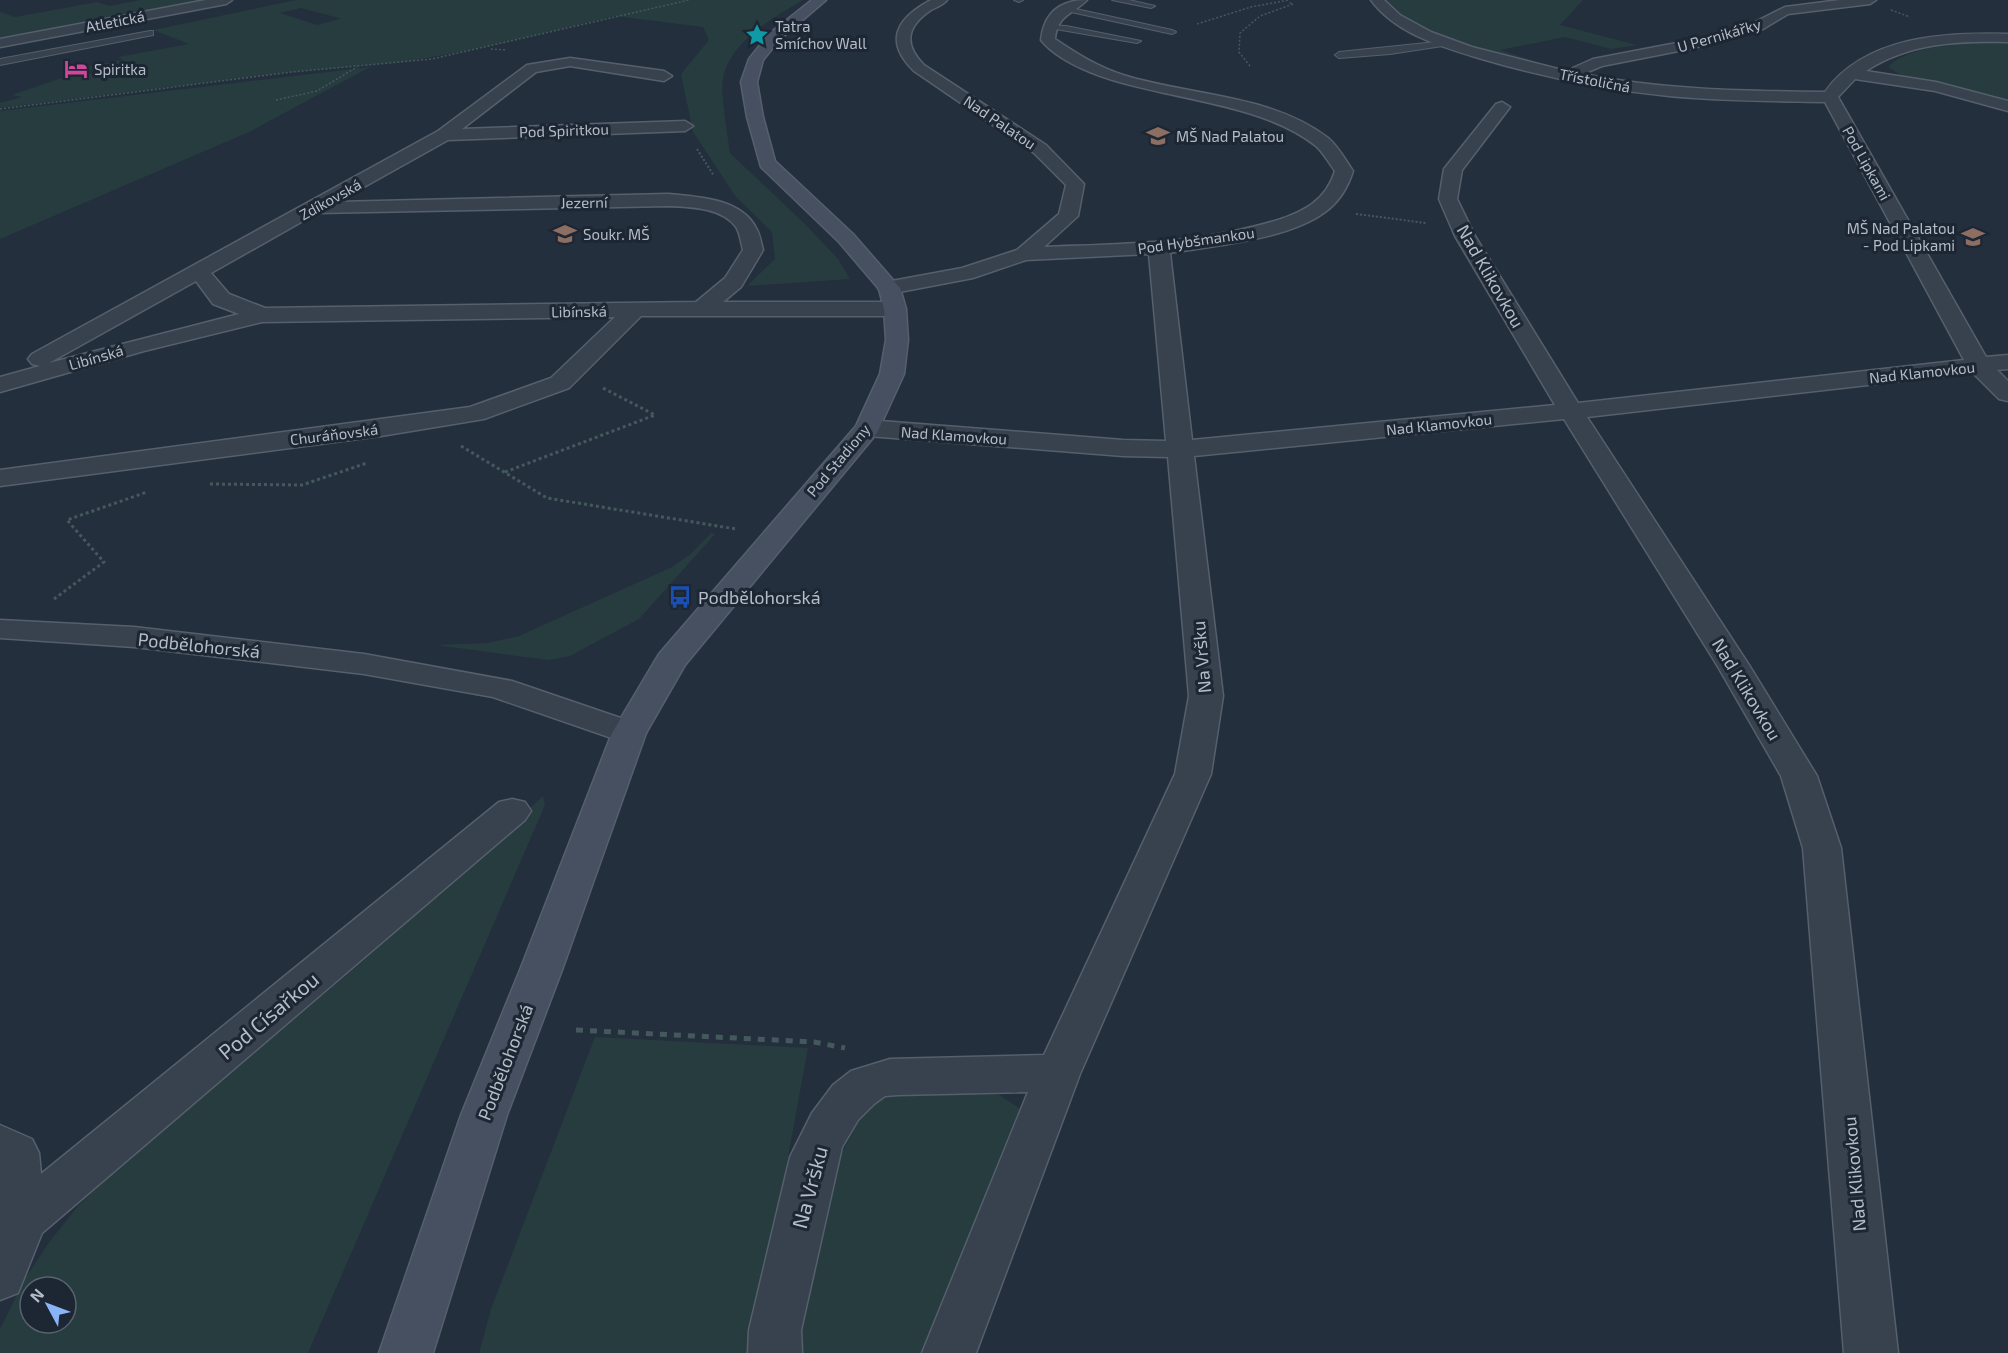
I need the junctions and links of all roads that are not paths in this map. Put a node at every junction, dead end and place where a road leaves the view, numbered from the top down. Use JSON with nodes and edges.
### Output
{"nodes":[{"id":1,"x":226,"y":0,"type":"edge"},
{"id":2,"x":820,"y":0,"type":"edge"},
{"id":3,"x":941,"y":0,"type":"edge"},
{"id":4,"x":1116,"y":0,"type":"edge"},
{"id":5,"x":1377,"y":0,"type":"edge"},
{"id":6,"x":1870,"y":0,"type":"edge"},
{"id":7,"x":1073,"y":4,"type":"edge"},
{"id":8,"x":1798,"y":4,"type":"edge"},
{"id":9,"x":1151,"y":6,"type":"dead end"},
{"id":10,"x":1048,"y":27,"type":"junction"},
{"id":11,"x":1172,"y":32,"type":"road end"},
{"id":12,"x":150,"y":33,"type":"dead end"},
{"id":13,"x":2008,"y":38,"type":"edge"},
{"id":14,"x":1137,"y":41,"type":"dead end"},
{"id":15,"x":2,"y":42,"type":"edge"},
{"id":16,"x":1446,"y":43,"type":"junction"},
{"id":17,"x":1339,"y":55,"type":"dead end"},
{"id":18,"x":0,"y":62,"type":"edge"},
{"id":19,"x":1853,"y":74,"type":"junction"},
{"id":20,"x":1568,"y":75,"type":"junction"},
{"id":21,"x":664,"y":76,"type":"dead end"},
{"id":22,"x":1830,"y":97,"type":"junction"},
{"id":23,"x":2008,"y":106,"type":"edge"},
{"id":24,"x":1502,"y":107,"type":"dead end"},
{"id":25,"x":685,"y":126,"type":"dead end"},
{"id":26,"x":444,"y":135,"type":"junction"},
{"id":27,"x":313,"y":208,"type":"junction"},
{"id":28,"x":1159,"y":248,"type":"junction"},
{"id":29,"x":1024,"y":254,"type":"junction"},
{"id":30,"x":199,"y":272,"type":"junction"},
{"id":31,"x":892,"y":299,"type":"junction"},
{"id":32,"x":702,"y":309,"type":"junction"},
{"id":33,"x":635,"y":310,"type":"junction"},
{"id":34,"x":262,"y":315,"type":"junction"},
{"id":35,"x":2008,"y":362,"type":"edge"},
{"id":36,"x":1979,"y":366,"type":"junction"},
{"id":37,"x":0,"y":378,"type":"edge"},
{"id":38,"x":0,"y":385,"type":"edge"},
{"id":39,"x":2008,"y":394,"type":"edge"},
{"id":40,"x":1571,"y":411,"type":"junction"},
{"id":41,"x":868,"y":428,"type":"junction"},
{"id":42,"x":1182,"y":449,"type":"junction"},
{"id":43,"x":0,"y":478,"type":"edge"},
{"id":44,"x":0,"y":629,"type":"edge"},
{"id":45,"x":629,"y":733,"type":"junction"},
{"id":46,"x":512,"y":811,"type":"dead end"},
{"id":47,"x":1058,"y":1074,"type":"junction"},
{"id":48,"x":0,"y":1145,"type":"edge"},
{"id":49,"x":23,"y":1219,"type":"junction"},
{"id":50,"x":0,"y":1276,"type":"edge"},
{"id":51,"x":406,"y":1353,"type":"edge"},
{"id":52,"x":775,"y":1353,"type":"edge"},
{"id":53,"x":949,"y":1353,"type":"edge"},
{"id":54,"x":1871,"y":1353,"type":"edge"}],
"edges":[{"from":1,"to":15,"type":"street","name":"Atletická"},
{"from":2,"to":31,"type":"main road"},
{"from":3,"to":29,"type":"street","name":"Nad Palatou"},
{"from":4,"to":9,"type":"lane"},
{"from":5,"to":16,"type":"street","name":"Třístoličná"},
{"from":6,"to":8,"type":"street","name":"U Pernikářky"},
{"from":7,"to":10,"type":"street"},
{"from":7,"to":11,"type":"lane"},
{"from":8,"to":20,"type":"street","name":"U Pernikářky"},
{"from":10,"to":14,"type":"lane"},
{"from":10,"to":28,"type":"street","name":"Pod Hybšmankou"},
{"from":12,"to":18,"type":"lane"},
{"from":13,"to":19,"type":"street"},
{"from":16,"to":17,"type":"lane"},
{"from":16,"to":20,"type":"street","name":"Třístoličná"},
{"from":19,"to":22,"type":"street"},
{"from":19,"to":23,"type":"street"},
{"from":20,"to":22,"type":"street","name":"Třístoličná"},
{"from":21,"to":26,"type":"street","name":"Zdíkovská"},
{"from":22,"to":36,"type":"street","name":"Pod Lipkami"},
{"from":24,"to":40,"type":"street","name":"Nad Klikovkou"},
{"from":25,"to":26,"type":"street","name":"Pod Spiritkou"},
{"from":26,"to":27,"type":"street","name":"Zdíkovská"},
{"from":27,"to":30,"type":"street","name":"Zdíkovská"},
{"from":27,"to":32,"type":"street","name":"Jezerní"},
{"from":28,"to":29,"type":"street","name":"Pod Hybšmankou"},
{"from":28,"to":42,"type":"street","name":"Na Vršku"},
{"from":29,"to":31,"type":"street","name":"Pod Hybšmankou"},
{"from":30,"to":34,"type":"street","name":"Libínská"},
{"from":30,"to":37,"type":"street","name":"Zdíkovská"},
{"from":31,"to":32,"type":"street","name":"Libínská"},
{"from":31,"to":41,"type":"main road","name":"Pod Stadiony"},
{"from":32,"to":33,"type":"street","name":"Libínská"},
{"from":33,"to":34,"type":"street","name":"Libínská"},
{"from":33,"to":43,"type":"street","name":"Churáňovská"},
{"from":34,"to":38,"type":"street","name":"Libínská"},
{"from":35,"to":36,"type":"street","name":"Nad Klamovkou"},
{"from":36,"to":39,"type":"street","name":"Pod Lipkami"},
{"from":36,"to":40,"type":"street","name":"Nad Klamovkou"},
{"from":40,"to":42,"type":"street","name":"Nad Klamovkou"},
{"from":40,"to":54,"type":"street","name":"Nad Klikovkou"},
{"from":41,"to":42,"type":"street","name":"Nad Klamovkou"},
{"from":41,"to":45,"type":"main road","name":"Pod Stadiony"},
{"from":42,"to":47,"type":"street","name":"Na Vršku"},
{"from":44,"to":45,"type":"street","name":"Podbělohorská"},
{"from":45,"to":51,"type":"main road","name":"Podbělohorská"},
{"from":46,"to":49,"type":"street","name":"Pod Císařkou"},
{"from":47,"to":52,"type":"street","name":"Na Vršku"},
{"from":47,"to":53,"type":"street","name":"Na Vršku"},
{"from":48,"to":49,"type":"street","name":"Pod Císařkou"},
{"from":49,"to":50,"type":"street","name":"Pod Císařkou"}]}
